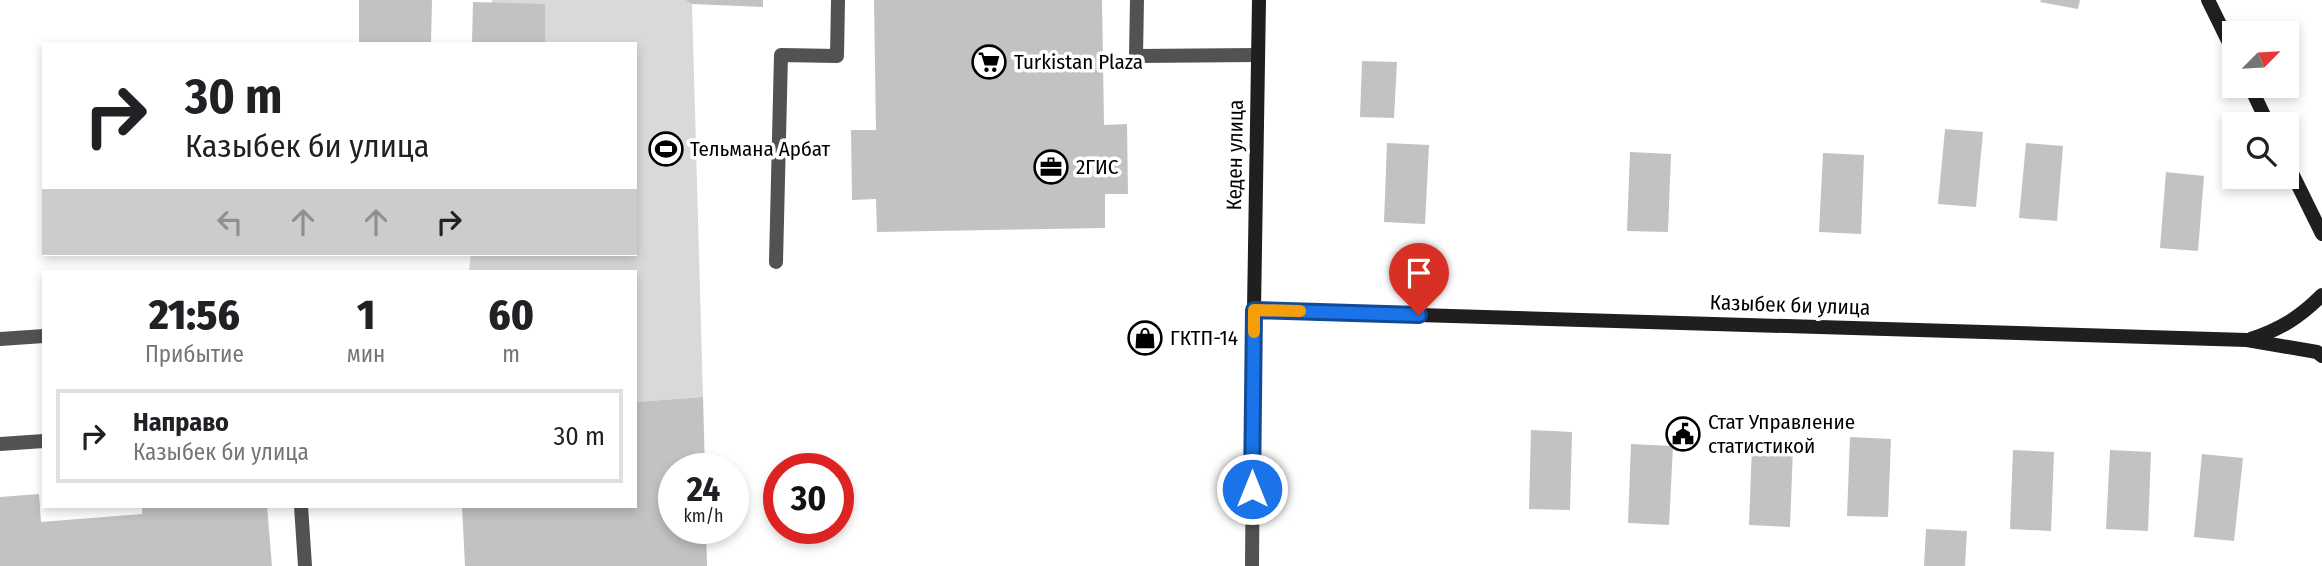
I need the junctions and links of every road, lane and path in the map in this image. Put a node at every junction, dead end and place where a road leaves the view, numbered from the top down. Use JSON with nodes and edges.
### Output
{"nodes":[{"id":1,"x":838,"y":0,"type":"edge"},
{"id":2,"x":1138,"y":0,"type":"edge"},
{"id":3,"x":1259,"y":0,"type":"edge"},
{"id":4,"x":2208,"y":0,"type":"edge"},
{"id":5,"x":2222,"y":29,"type":"edge"},
{"id":6,"x":1258,"y":55,"type":"junction"},
{"id":7,"x":2299,"y":187,"type":"edge"},
{"id":8,"x":2322,"y":234,"type":"edge"},
{"id":9,"x":776,"y":262,"type":"dead end"},
{"id":10,"x":2322,"y":295,"type":"edge"},
{"id":11,"x":1254,"y":310,"type":"junction"},
{"id":12,"x":42,"y":336,"type":"edge"},
{"id":13,"x":0,"y":339,"type":"edge"},
{"id":14,"x":2247,"y":340,"type":"junction"},
{"id":15,"x":2322,"y":356,"type":"edge"},
{"id":16,"x":42,"y":441,"type":"edge"},
{"id":17,"x":0,"y":444,"type":"edge"},
{"id":18,"x":301,"y":508,"type":"edge"},
{"id":19,"x":305,"y":566,"type":"edge"},
{"id":20,"x":1252,"y":566,"type":"edge"}],
"edges":[{"from":1,"to":9,"type":"street"},
{"from":2,"to":6,"type":"street"},
{"from":3,"to":6,"type":"main road","name":"Кеден улица"},
{"from":4,"to":5,"type":"main road"},
{"from":6,"to":11,"type":"main road","name":"Кеден улица"},
{"from":7,"to":8,"type":"main road"},
{"from":10,"to":14,"type":"main road"},
{"from":11,"to":14,"type":"main road","name":"Казыбек би улица"},
{"from":11,"to":20,"type":"street"},
{"from":12,"to":13,"type":"street"},
{"from":14,"to":15,"type":"main road","name":"Казыбек би улица"},
{"from":16,"to":17,"type":"street"},
{"from":18,"to":19,"type":"street"}]}
